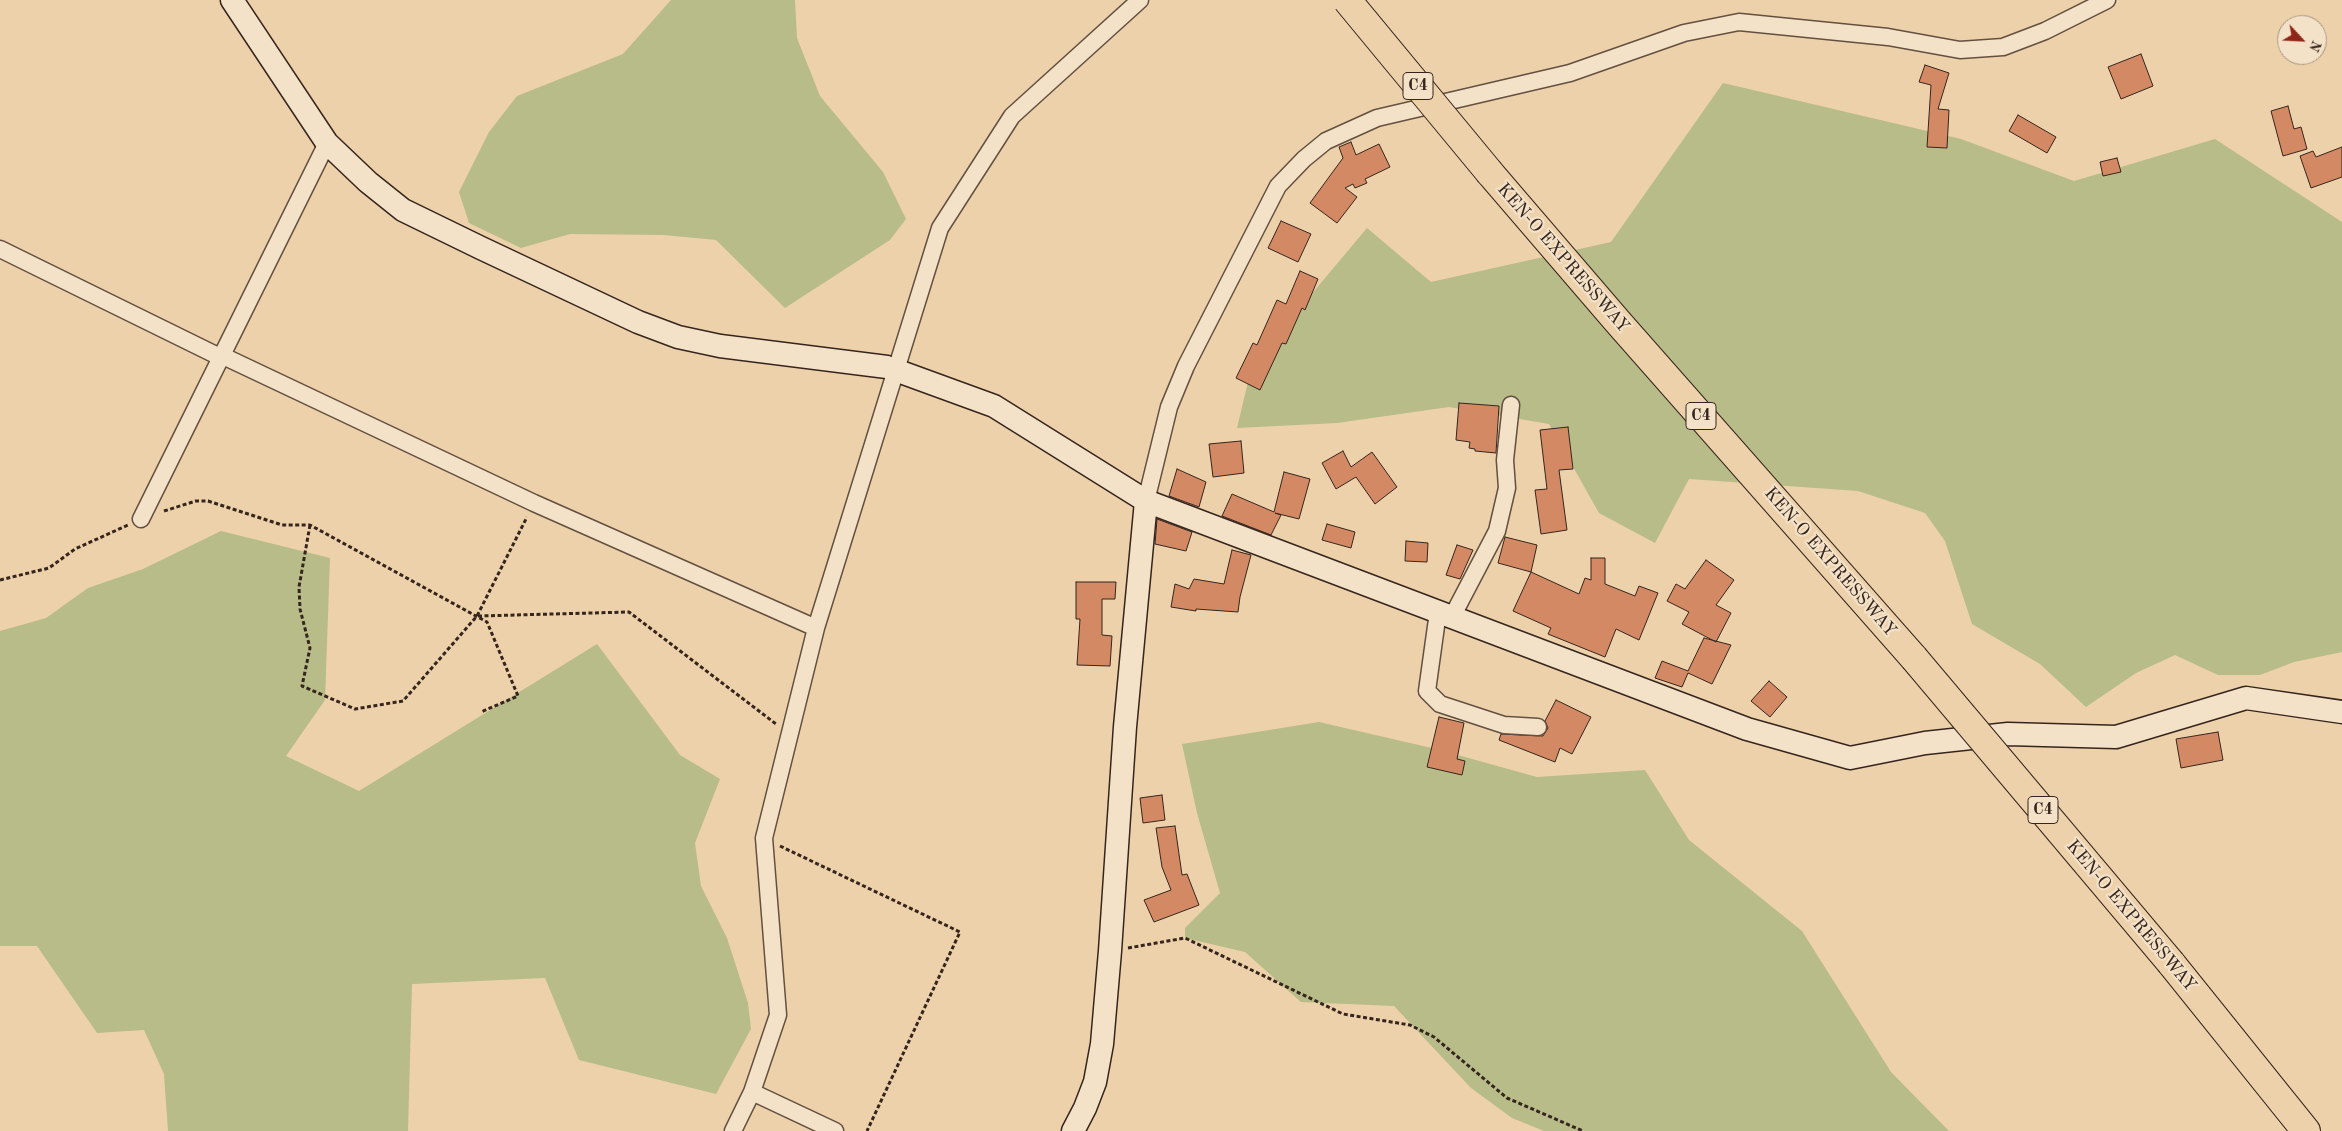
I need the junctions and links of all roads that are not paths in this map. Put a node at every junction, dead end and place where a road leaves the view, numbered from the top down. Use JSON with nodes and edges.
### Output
{"nodes":[{"id":1,"x":232,"y":0,"type":"edge"},
{"id":2,"x":1140,"y":0,"type":"edge"},
{"id":3,"x":1346,"y":0,"type":"edge"},
{"id":4,"x":2107,"y":0,"type":"edge"},
{"id":5,"x":327,"y":144,"type":"junction"},
{"id":6,"x":0,"y":249,"type":"edge"},
{"id":7,"x":222,"y":357,"type":"junction"},
{"id":8,"x":897,"y":372,"type":"junction"},
{"id":9,"x":1511,"y":405,"type":"dead end"},
{"id":10,"x":1146,"y":501,"type":"junction"},
{"id":11,"x":140,"y":519,"type":"road end"},
{"id":12,"x":1445,"y":614,"type":"junction"},
{"id":13,"x":816,"y":628,"type":"junction"},
{"id":14,"x":2342,"y":712,"type":"edge"},
{"id":15,"x":1538,"y":727,"type":"dead end"},
{"id":16,"x":752,"y":1092,"type":"junction"},
{"id":17,"x":733,"y":1131,"type":"edge"},
{"id":18,"x":835,"y":1131,"type":"edge"},
{"id":19,"x":1073,"y":1131,"type":"edge"},
{"id":20,"x":2306,"y":1131,"type":"edge"}],
"edges":[{"from":1,"to":5,"type":"street"},
{"from":2,"to":8,"type":"street"},
{"from":3,"to":20,"type":"highway","name":"KEN-O EXPRESSWAY","number":"C4","bridge":true},
{"from":4,"to":10,"type":"street"},
{"from":5,"to":7,"type":"street"},
{"from":5,"to":8,"type":"street"},
{"from":6,"to":7,"type":"street"},
{"from":7,"to":11,"type":"street"},
{"from":7,"to":13,"type":"street"},
{"from":8,"to":10,"type":"street"},
{"from":8,"to":13,"type":"street"},
{"from":9,"to":12,"type":"street"},
{"from":10,"to":12,"type":"street"},
{"from":10,"to":19,"type":"street"},
{"from":12,"to":14,"type":"street"},
{"from":12,"to":15,"type":"street"},
{"from":13,"to":16,"type":"street"},
{"from":16,"to":17,"type":"street"},
{"from":16,"to":18,"type":"street"}]}
